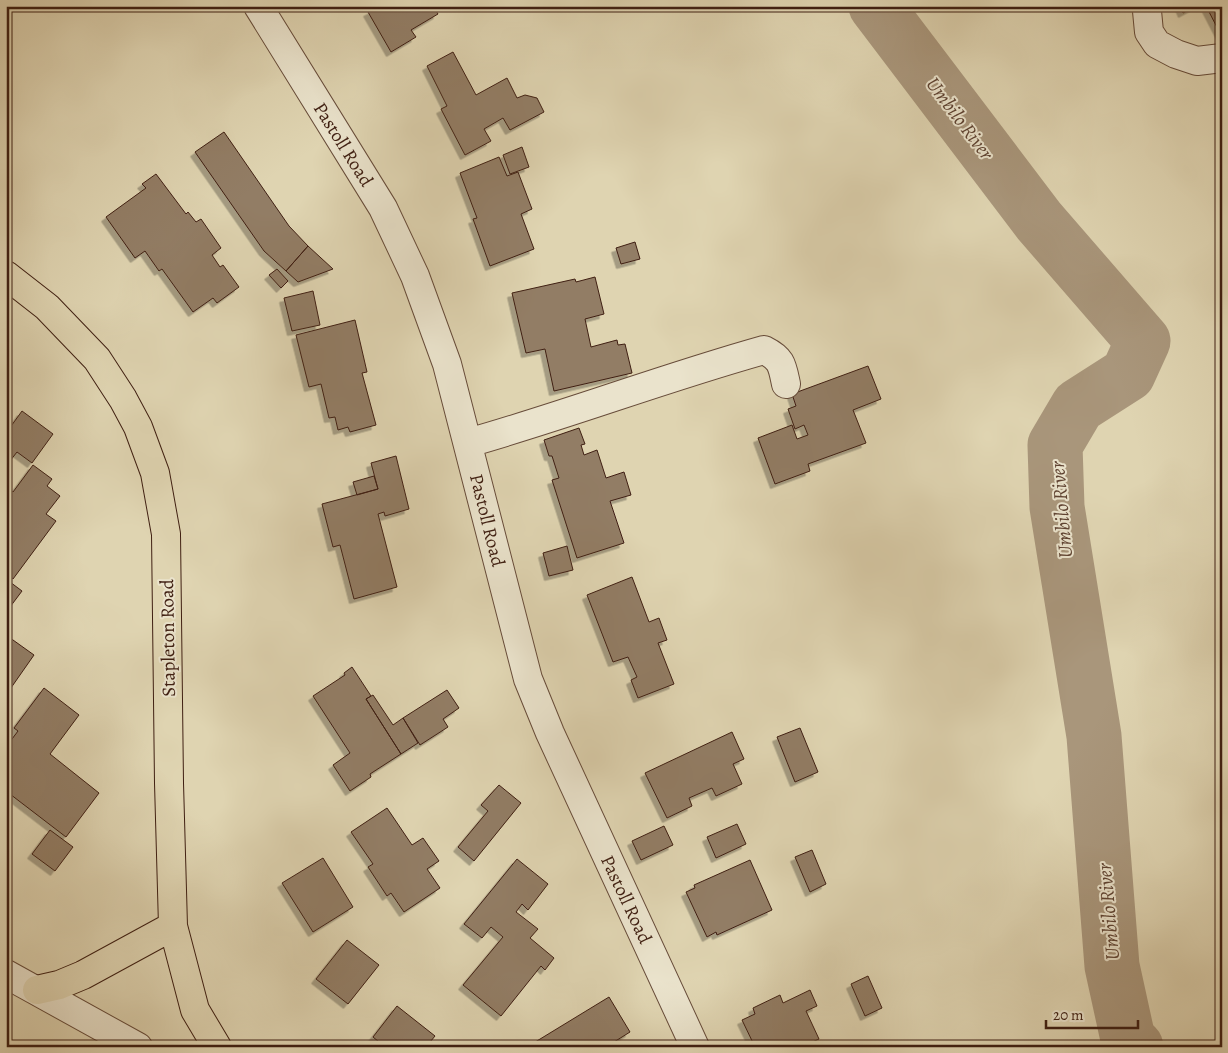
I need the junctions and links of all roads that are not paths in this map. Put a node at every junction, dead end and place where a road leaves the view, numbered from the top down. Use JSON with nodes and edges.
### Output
{"nodes":[{"id":1,"x":258,"y":6,"type":"edge"},
{"id":2,"x":1147,"y":11,"type":"dead end"},
{"id":3,"x":1222,"y":58,"type":"edge"},
{"id":4,"x":6,"y":275,"type":"edge"},
{"id":5,"x":786,"y":384,"type":"dead end"},
{"id":6,"x":468,"y":444,"type":"junction"},
{"id":7,"x":173,"y":926,"type":"junction"},
{"id":8,"x":6,"y":974,"type":"edge"},
{"id":9,"x":37,"y":990,"type":"junction"},
{"id":10,"x":138,"y":1047,"type":"edge"},
{"id":11,"x":217,"y":1047,"type":"edge"},
{"id":12,"x":695,"y":1047,"type":"edge"}],
"edges":[{"from":1,"to":6,"type":"street","name":"Pastoll Road"},
{"from":2,"to":3,"type":"street"},
{"from":4,"to":7,"type":"main road","name":"Stapleton Road"},
{"from":5,"to":6,"type":"street"},
{"from":6,"to":12,"type":"street","name":"Pastoll Road"},
{"from":7,"to":9,"type":"main road"},
{"from":7,"to":11,"type":"main road","name":"Stapleton Road"},
{"from":8,"to":9,"type":"street"},
{"from":9,"to":10,"type":"street"}]}
